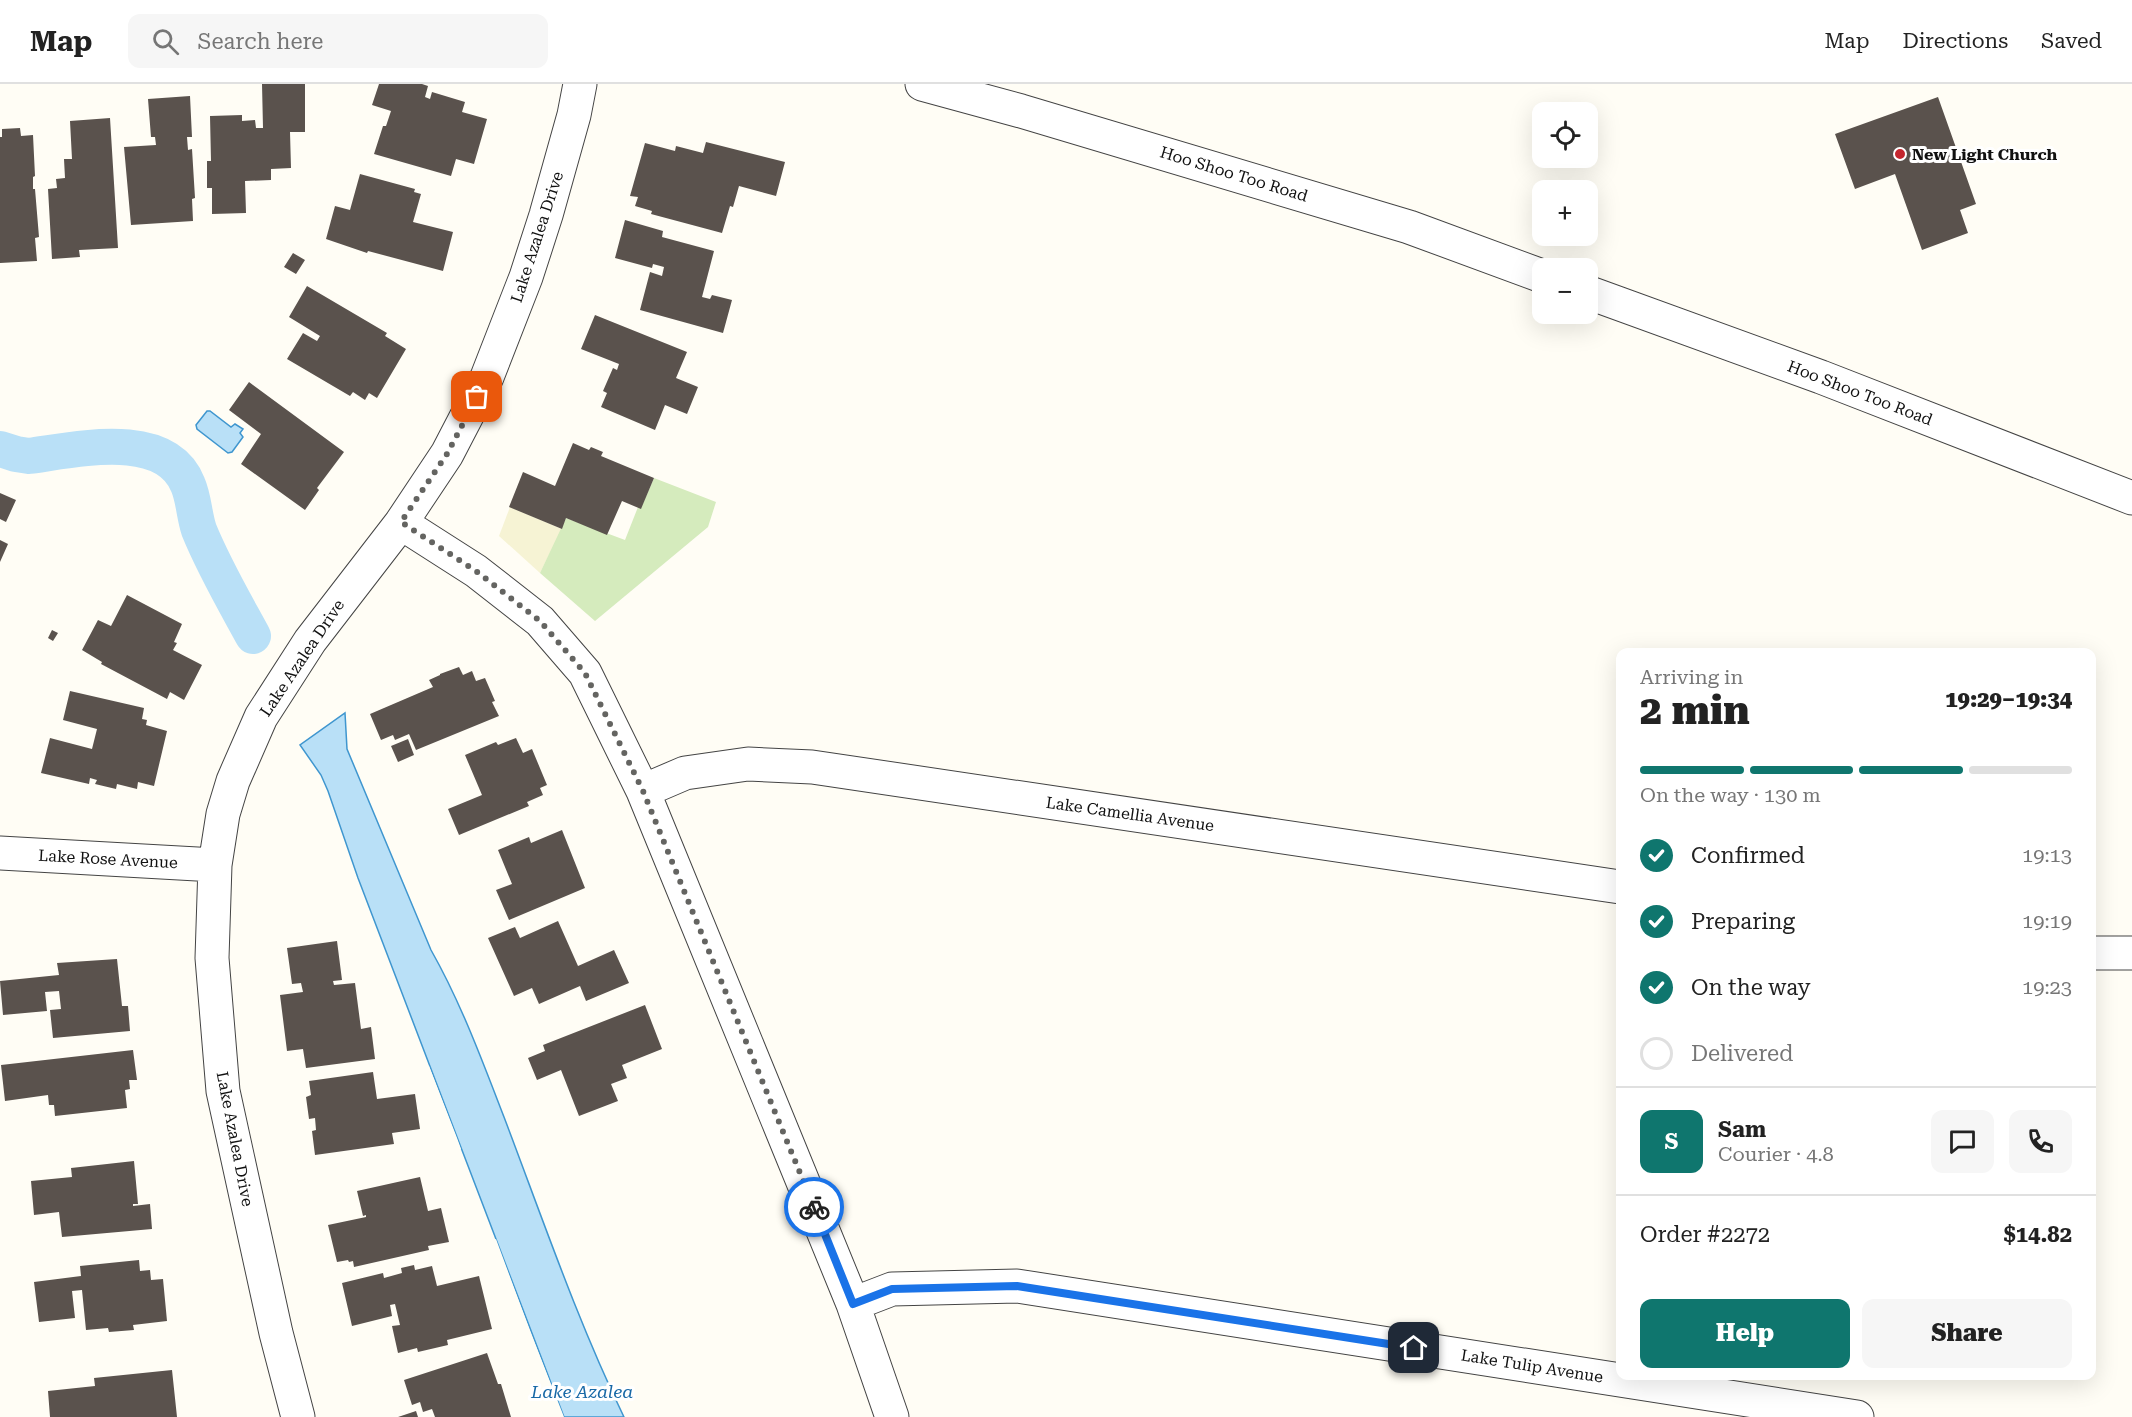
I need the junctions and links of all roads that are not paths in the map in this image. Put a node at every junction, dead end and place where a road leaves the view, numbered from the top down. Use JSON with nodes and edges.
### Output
{"nodes":[{"id":1,"x":580,"y":84,"type":"edge"},
{"id":2,"x":922,"y":84,"type":"edge"},
{"id":3,"x":1018,"y":97,"type":"edge"},
{"id":4,"x":1532,"y":272,"type":"edge"},
{"id":5,"x":1598,"y":296,"type":"edge"},
{"id":6,"x":2132,"y":498,"type":"edge"},
{"id":7,"x":401,"y":522,"type":"junction"},
{"id":8,"x":643,"y":791,"type":"junction"},
{"id":9,"x":0,"y":853,"type":"edge"},
{"id":10,"x":215,"y":865,"type":"junction"},
{"id":11,"x":1616,"y":886,"type":"edge"},
{"id":12,"x":2096,"y":954,"type":"edge"},
{"id":13,"x":2132,"y":954,"type":"edge"},
{"id":14,"x":853,"y":1304,"type":"junction"},
{"id":15,"x":1616,"y":1379,"type":"edge"},
{"id":16,"x":1620,"y":1380,"type":"edge"},
{"id":17,"x":298,"y":1417,"type":"edge"},
{"id":18,"x":891,"y":1417,"type":"edge"},
{"id":19,"x":1857,"y":1417,"type":"edge"}],
"edges":[{"from":1,"to":7,"type":"street","name":"Lake Azalea Drive"},
{"from":2,"to":3,"type":"street","name":"Hoo Shoo Too Road"},
{"from":3,"to":4,"type":"street","name":"Hoo Shoo Too Road"},
{"from":5,"to":6,"type":"street","name":"Hoo Shoo Too Road"},
{"from":7,"to":8,"type":"street"},
{"from":7,"to":10,"type":"street","name":"Lake Azalea Drive"},
{"from":8,"to":11,"type":"street","name":"Lake Camellia Avenue"},
{"from":8,"to":14,"type":"street"},
{"from":9,"to":10,"type":"street","name":"Lake Rose Avenue"},
{"from":10,"to":17,"type":"street","name":"Lake Azalea Drive"},
{"from":12,"to":13,"type":"street"},
{"from":14,"to":15,"type":"street","name":"Lake Tulip Avenue"},
{"from":14,"to":18,"type":"street"},
{"from":16,"to":19,"type":"street","name":"Lake Tulip Avenue"}]}
